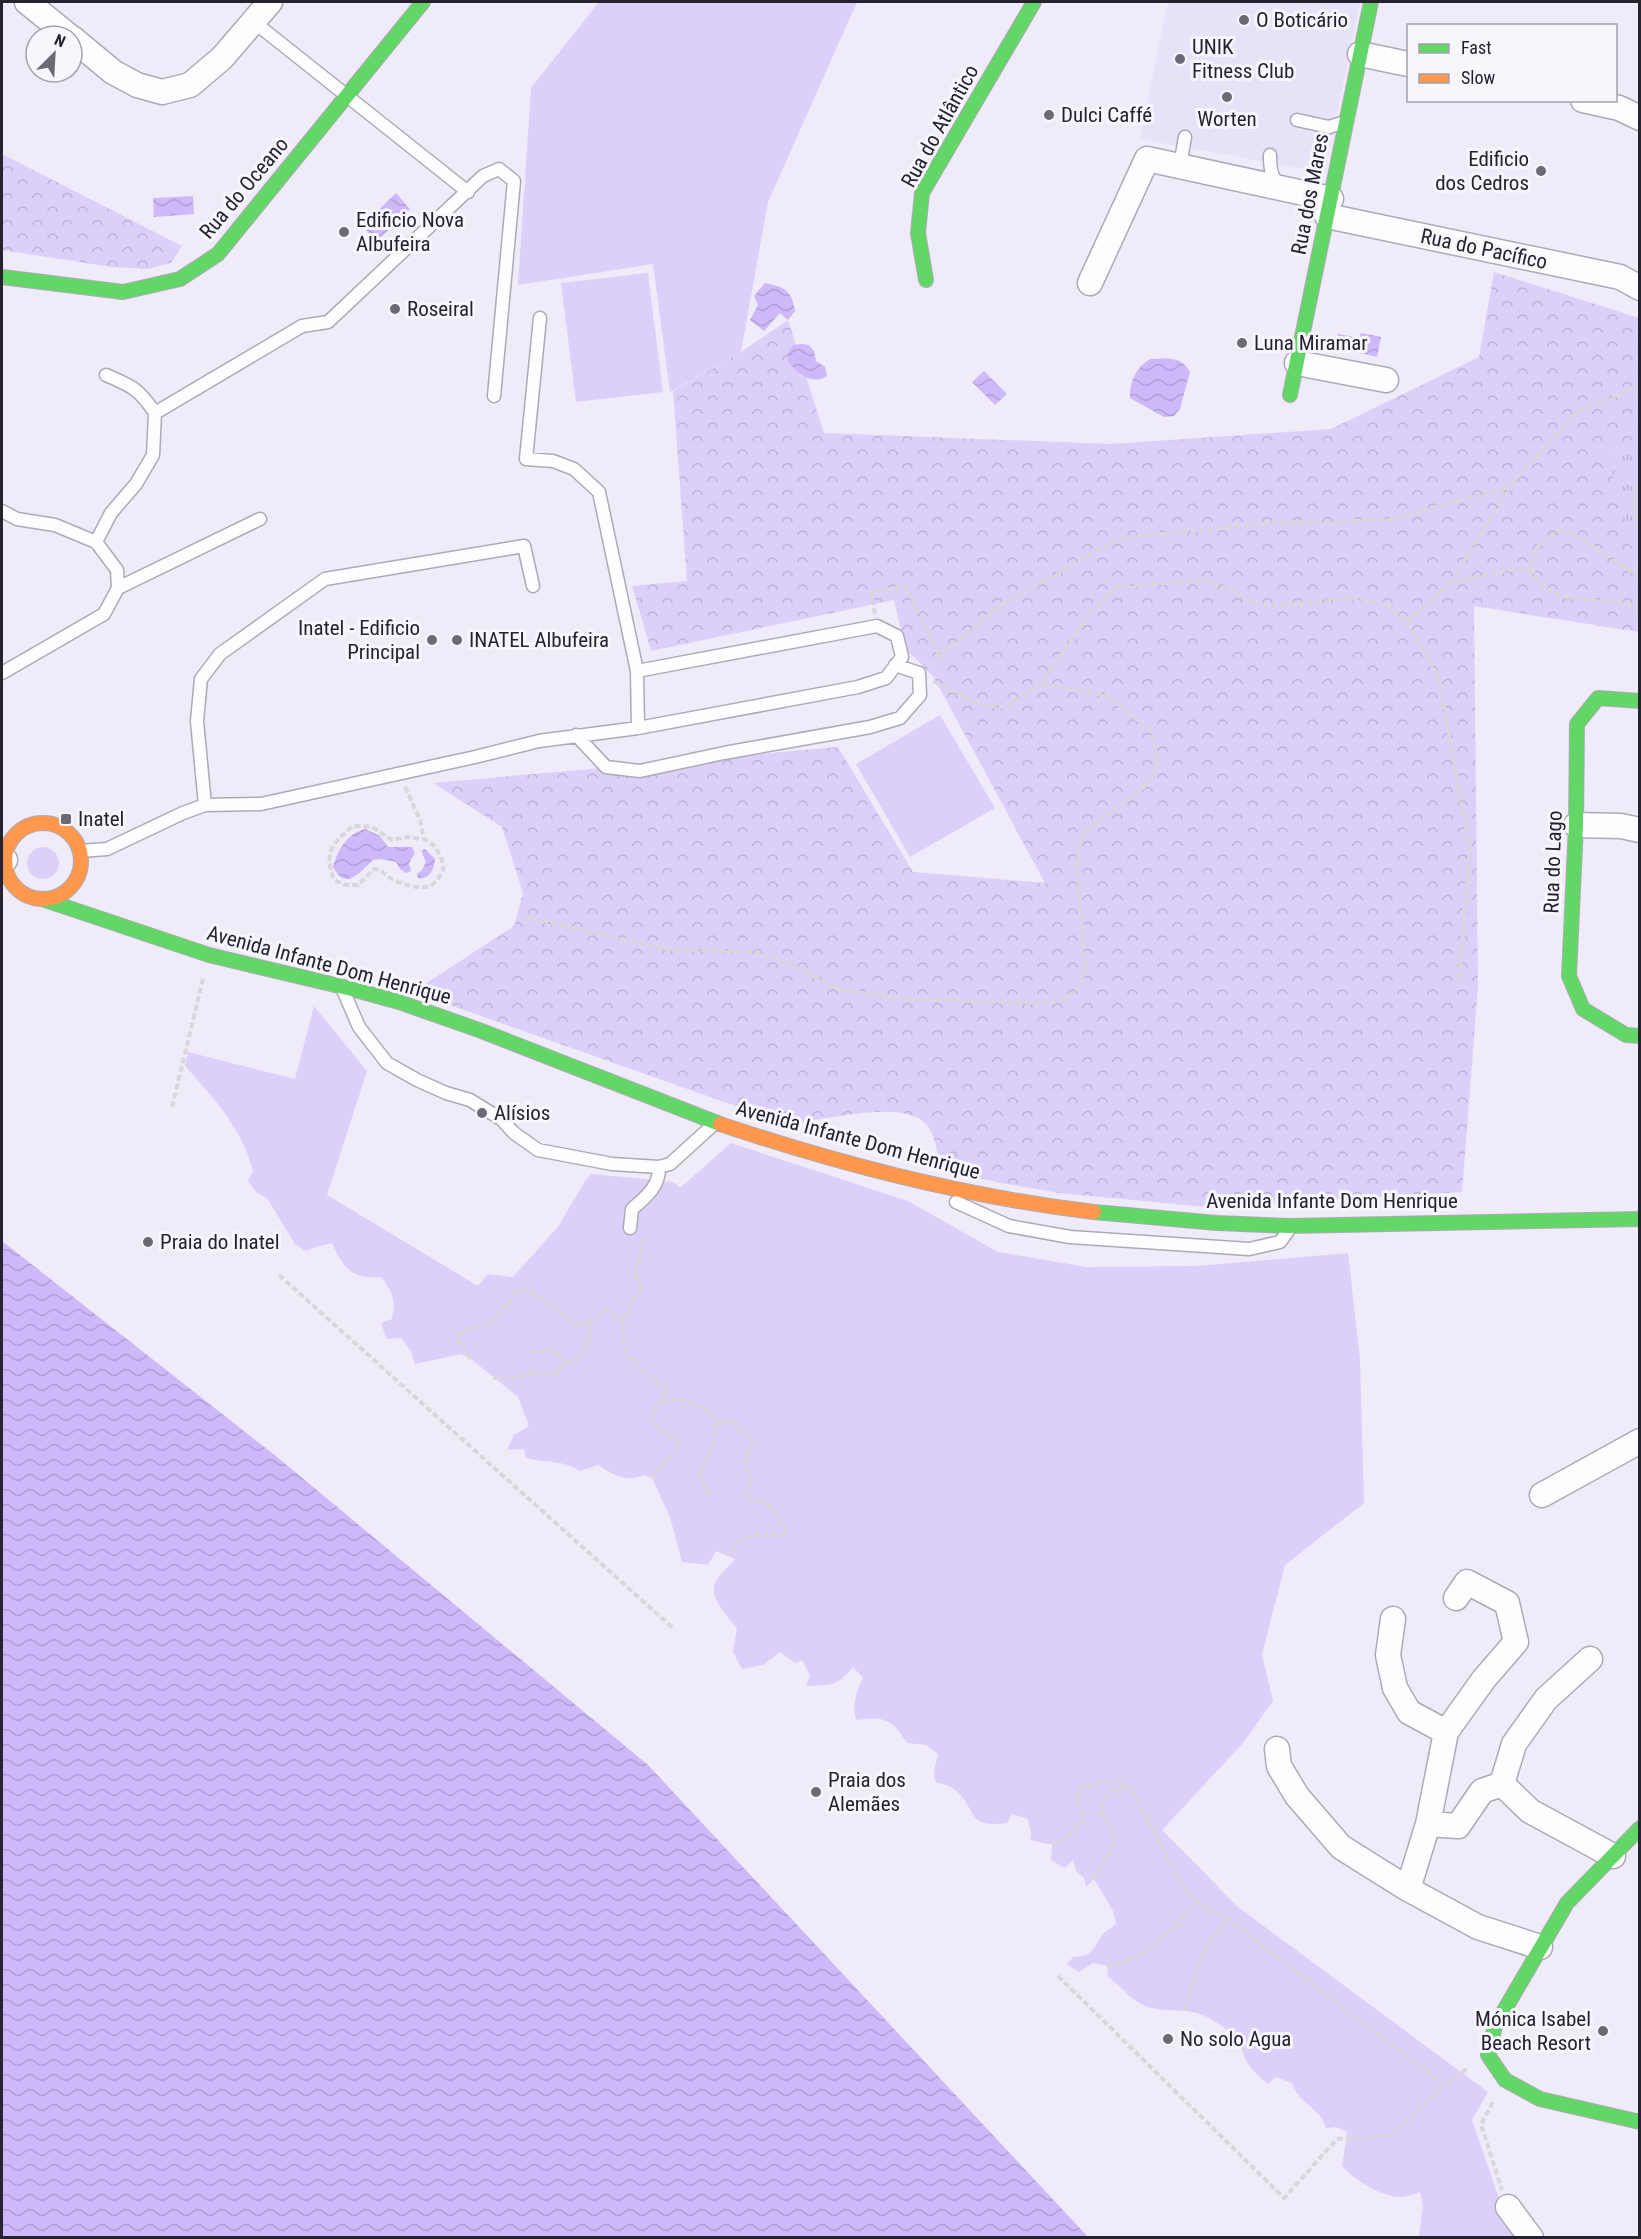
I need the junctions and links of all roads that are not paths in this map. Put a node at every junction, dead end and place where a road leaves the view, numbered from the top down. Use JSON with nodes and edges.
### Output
{"nodes":[{"id":1,"x":27,"y":2,"type":"edge"},
{"id":2,"x":270,"y":2,"type":"edge"},
{"id":3,"x":423,"y":2,"type":"edge"},
{"id":4,"x":1034,"y":2,"type":"edge"},
{"id":5,"x":1371,"y":2,"type":"edge"},
{"id":6,"x":254,"y":22,"type":"junction"},
{"id":7,"x":55,"y":24,"type":"edge"},
{"id":8,"x":84,"y":48,"type":"edge"},
{"id":9,"x":1360,"y":54,"type":"junction"},
{"id":10,"x":1407,"y":64,"type":"edge"},
{"id":11,"x":347,"y":96,"type":"junction"},
{"id":12,"x":1592,"y":102,"type":"edge"},
{"id":13,"x":1640,"y":118,"type":"edge"},
{"id":14,"x":1297,"y":120,"type":"dead end"},
{"id":15,"x":1346,"y":122,"type":"junction"},
{"id":16,"x":1185,"y":137,"type":"dead end"},
{"id":17,"x":1270,"y":155,"type":"dead end"},
{"id":18,"x":1180,"y":166,"type":"junction"},
{"id":19,"x":1286,"y":190,"type":"junction"},
{"id":20,"x":468,"y":192,"type":"junction"},
{"id":21,"x":1329,"y":208,"type":"junction"},
{"id":22,"x":2,"y":277,"type":"edge"},
{"id":23,"x":926,"y":280,"type":"dead end"},
{"id":24,"x":1090,"y":283,"type":"dead end"},
{"id":25,"x":1640,"y":288,"type":"edge"},
{"id":26,"x":540,"y":318,"type":"dead end"},
{"id":27,"x":1297,"y":363,"type":"junction"},
{"id":28,"x":106,"y":375,"type":"dead end"},
{"id":29,"x":1386,"y":380,"type":"dead end"},
{"id":30,"x":1290,"y":395,"type":"dead end"},
{"id":31,"x":494,"y":396,"type":"dead end"},
{"id":32,"x":155,"y":413,"type":"junction"},
{"id":33,"x":2,"y":511,"type":"edge"},
{"id":34,"x":260,"y":519,"type":"dead end"},
{"id":35,"x":96,"y":542,"type":"junction"},
{"id":36,"x":533,"y":586,"type":"dead end"},
{"id":37,"x":118,"y":588,"type":"junction"},
{"id":38,"x":896,"y":665,"type":"junction"},
{"id":39,"x":637,"y":671,"type":"junction"},
{"id":40,"x":2,"y":673,"type":"edge"},
{"id":41,"x":1640,"y":701,"type":"edge"},
{"id":42,"x":638,"y":728,"type":"junction"},
{"id":43,"x":576,"y":735,"type":"junction"},
{"id":44,"x":205,"y":805,"type":"junction"},
{"id":45,"x":1576,"y":825,"type":"junction"},
{"id":46,"x":1640,"y":830,"type":"edge"},
{"id":47,"x":12,"y":839,"type":"edge"},
{"id":48,"x":80,"y":851,"type":"junction"},
{"id":49,"x":73,"y":886,"type":"junction"},
{"id":50,"x":42,"y":899,"type":"junction"},
{"id":51,"x":98,"y":919,"type":"junction"},
{"id":52,"x":342,"y":987,"type":"junction"},
{"id":53,"x":1640,"y":1036,"type":"edge"},
{"id":54,"x":716,"y":1123,"type":"junction"},
{"id":55,"x":659,"y":1167,"type":"junction"},
{"id":56,"x":947,"y":1188,"type":"junction"},
{"id":57,"x":1640,"y":1219,"type":"edge"},
{"id":58,"x":1290,"y":1226,"type":"junction"},
{"id":59,"x":630,"y":1228,"type":"road end"},
{"id":60,"x":1640,"y":1441,"type":"edge"},
{"id":61,"x":1542,"y":1495,"type":"dead end"},
{"id":62,"x":1456,"y":1598,"type":"dead end"},
{"id":63,"x":1393,"y":1619,"type":"dead end"},
{"id":64,"x":1590,"y":1659,"type":"dead end"},
{"id":65,"x":1446,"y":1732,"type":"junction"},
{"id":66,"x":1277,"y":1749,"type":"dead end"},
{"id":67,"x":1502,"y":1784,"type":"junction"},
{"id":68,"x":1428,"y":1824,"type":"junction"},
{"id":69,"x":1640,"y":1828,"type":"edge"},
{"id":70,"x":1613,"y":1856,"type":"junction"},
{"id":71,"x":1408,"y":1889,"type":"junction"},
{"id":72,"x":1540,"y":1947,"type":"junction"},
{"id":73,"x":1640,"y":2122,"type":"edge"},
{"id":74,"x":1508,"y":2207,"type":"road end"},
{"id":75,"x":1531,"y":2238,"type":"edge"}],
"edges":[{"from":1,"to":7,"type":"street"},
{"from":2,"to":6,"type":"street"},
{"from":3,"to":11,"type":"street","name":"Rua do Oceano"},
{"from":4,"to":23,"type":"street","name":"Rua do Atlântico"},
{"from":5,"to":9,"type":"street","name":"Rua dos Mares"},
{"from":6,"to":8,"type":"street"},
{"from":6,"to":11,"type":"lane"},
{"from":9,"to":10,"type":"street"},
{"from":9,"to":15,"type":"street","name":"Rua dos Mares"},
{"from":11,"to":20,"type":"lane"},
{"from":11,"to":22,"type":"street","name":"Rua do Oceano"},
{"from":12,"to":13,"type":"street"},
{"from":14,"to":15,"type":"lane"},
{"from":15,"to":21,"type":"street","name":"Rua dos Mares"},
{"from":16,"to":18,"type":"lane"},
{"from":17,"to":19,"type":"lane"},
{"from":18,"to":19,"type":"street","name":"Rua do Pacífico"},
{"from":18,"to":24,"type":"street","name":"Rua do Pacífico"},
{"from":19,"to":21,"type":"street","name":"Rua do Pacífico"},
{"from":20,"to":31,"type":"lane"},
{"from":20,"to":32,"type":"lane"},
{"from":21,"to":25,"type":"street","name":"Rua do Pacífico"},
{"from":21,"to":27,"type":"street","name":"Rua dos Mares"},
{"from":26,"to":39,"type":"lane"},
{"from":27,"to":29,"type":"street"},
{"from":27,"to":30,"type":"street","name":"Rua dos Mares"},
{"from":28,"to":32,"type":"lane"},
{"from":32,"to":35,"type":"lane"},
{"from":33,"to":35,"type":"lane"},
{"from":34,"to":37,"type":"lane"},
{"from":35,"to":37,"type":"lane"},
{"from":36,"to":44,"type":"lane"},
{"from":37,"to":40,"type":"lane"},
{"from":38,"to":39,"type":"lane"},
{"from":38,"to":42,"type":"lane"},
{"from":38,"to":43,"type":"lane"},
{"from":39,"to":42,"type":"lane"},
{"from":41,"to":45,"type":"street","name":"Rua do Lago"},
{"from":42,"to":43,"type":"lane"},
{"from":43,"to":44,"type":"lane"},
{"from":44,"to":48,"type":"lane"},
{"from":45,"to":46,"type":"street"},
{"from":45,"to":53,"type":"street","name":"Rua do Lago"},
{"from":47,"to":48,"type":"street"},
{"from":47,"to":50,"type":"street"},
{"from":48,"to":49,"type":"street"},
{"from":49,"to":50,"type":"street"},
{"from":49,"to":51,"type":"street"},
{"from":50,"to":51,"type":"street","name":"Avenida Infante Dom Henrique"},
{"from":51,"to":52,"type":"street","name":"Avenida Infante Dom Henrique"},
{"from":52,"to":54,"type":"street","name":"Avenida Infante Dom Henrique"},
{"from":52,"to":55,"type":"lane"},
{"from":54,"to":55,"type":"lane"},
{"from":54,"to":56,"type":"street","name":"Avenida Infante Dom Henrique"},
{"from":55,"to":59,"type":"lane"},
{"from":56,"to":58,"type":"street","name":"Avenida Infante Dom Henrique"},
{"from":56,"to":58,"type":"lane"},
{"from":57,"to":58,"type":"street","name":"Avenida Infante Dom Henrique"},
{"from":60,"to":61,"type":"street"},
{"from":62,"to":65,"type":"street"},
{"from":63,"to":65,"type":"street"},
{"from":64,"to":67,"type":"street"},
{"from":65,"to":68,"type":"street"},
{"from":66,"to":71,"type":"street"},
{"from":67,"to":68,"type":"street"},
{"from":67,"to":70,"type":"street"},
{"from":68,"to":71,"type":"street"},
{"from":69,"to":70,"type":"street"},
{"from":70,"to":72,"type":"street"},
{"from":71,"to":72,"type":"street"},
{"from":72,"to":73,"type":"street"},
{"from":74,"to":75,"type":"street"}]}
